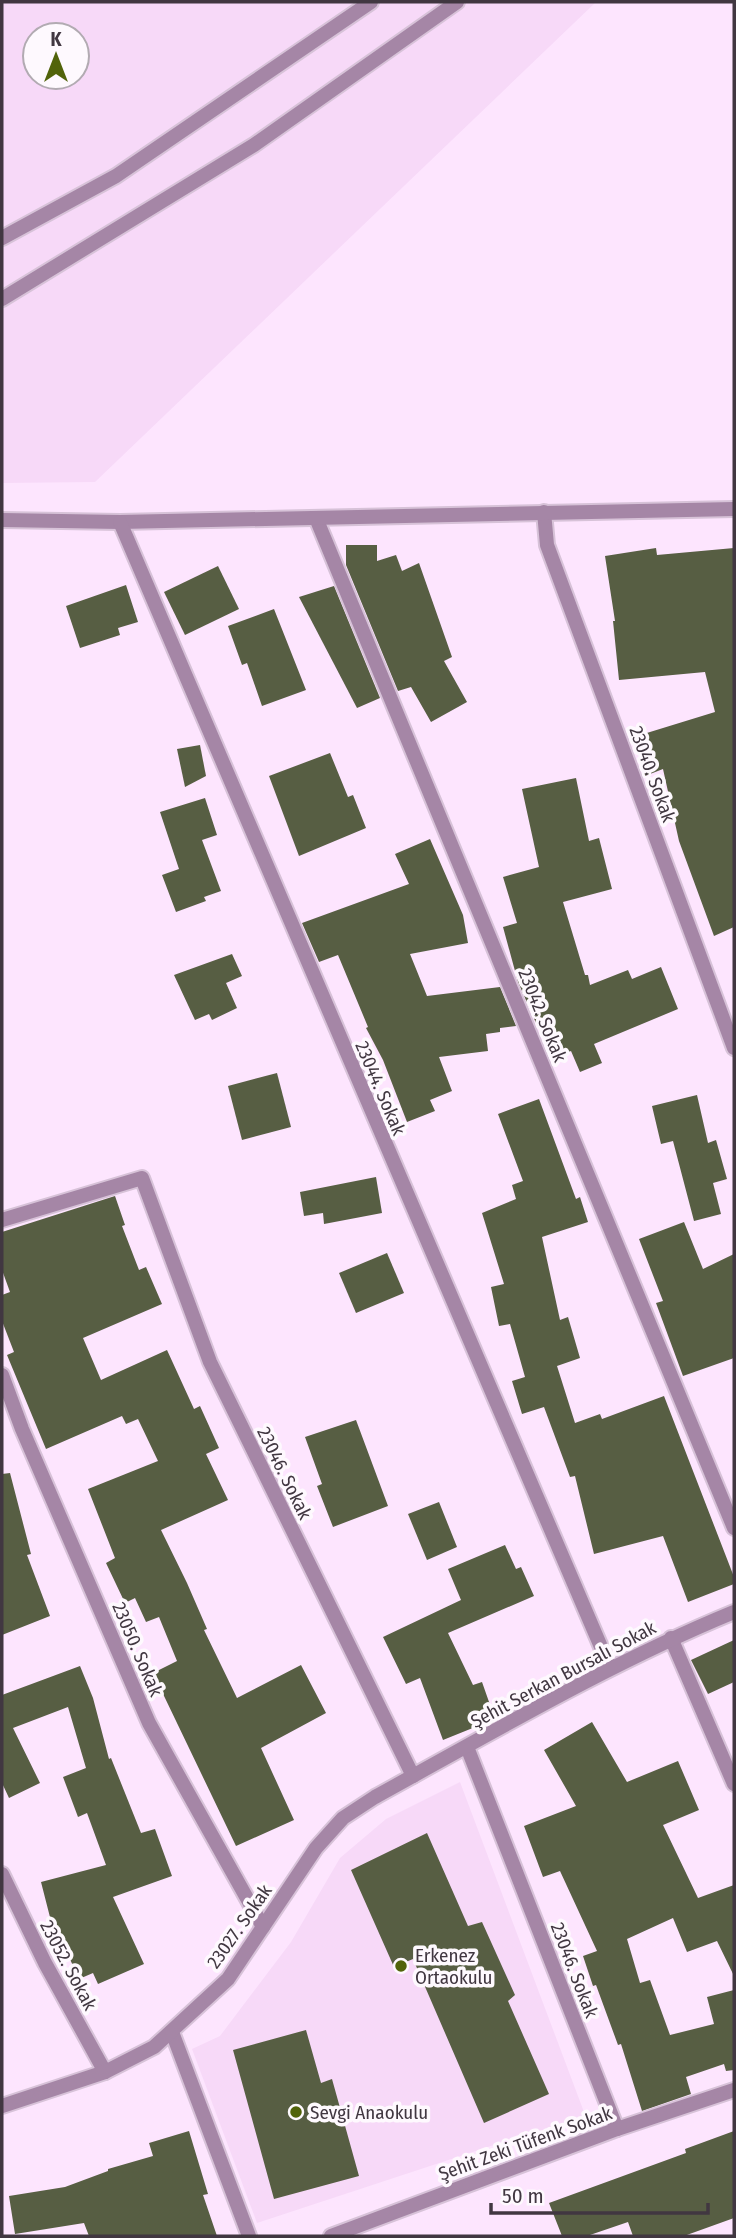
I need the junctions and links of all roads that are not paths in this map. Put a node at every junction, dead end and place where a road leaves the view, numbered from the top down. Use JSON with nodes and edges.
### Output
{"nodes":[{"id":1,"x":371,"y":2,"type":"edge"},
{"id":2,"x":457,"y":2,"type":"edge"},
{"id":3,"x":2,"y":238,"type":"edge"},
{"id":4,"x":2,"y":299,"type":"edge"},
{"id":5,"x":734,"y":509,"type":"edge"},
{"id":6,"x":544,"y":512,"type":"junction"},
{"id":7,"x":316,"y":518,"type":"junction"},
{"id":8,"x":2,"y":520,"type":"edge"},
{"id":9,"x":120,"y":522,"type":"junction"},
{"id":10,"x":734,"y":1048,"type":"edge"},
{"id":11,"x":2,"y":1220,"type":"edge"},
{"id":12,"x":2,"y":1375,"type":"edge"},
{"id":13,"x":734,"y":1528,"type":"edge"},
{"id":14,"x":734,"y":1612,"type":"edge"},
{"id":15,"x":671,"y":1638,"type":"junction"},
{"id":16,"x":610,"y":1668,"type":"junction"},
{"id":17,"x":467,"y":1747,"type":"junction"},
{"id":18,"x":413,"y":1776,"type":"junction"},
{"id":19,"x":734,"y":1784,"type":"edge"},
{"id":20,"x":2,"y":1874,"type":"edge"},
{"id":21,"x":263,"y":1927,"type":"junction"},
{"id":22,"x":172,"y":2032,"type":"junction"},
{"id":23,"x":105,"y":2072,"type":"junction"},
{"id":24,"x":734,"y":2090,"type":"edge"},
{"id":25,"x":2,"y":2106,"type":"edge"},
{"id":26,"x":617,"y":2129,"type":"junction"},
{"id":27,"x":249,"y":2236,"type":"edge"},
{"id":28,"x":331,"y":2236,"type":"edge"}],
"edges":[{"from":1,"to":3,"type":"street"},
{"from":2,"to":4,"type":"street"},
{"from":5,"to":6,"type":"street"},
{"from":6,"to":7,"type":"street"},
{"from":6,"to":10,"type":"street","name":"23040. Sokak"},
{"from":7,"to":9,"type":"street"},
{"from":7,"to":13,"type":"street","name":"23042. Sokak"},
{"from":8,"to":9,"type":"street"},
{"from":9,"to":16,"type":"street","name":"23044. Sokak"},
{"from":11,"to":18,"type":"street","name":"23046. Sokak"},
{"from":12,"to":21,"type":"street","name":"23050. Sokak"},
{"from":14,"to":15,"type":"street","name":"Şehit Serkan Bursalı Sokak"},
{"from":15,"to":16,"type":"street","name":"Şehit Serkan Bursalı Sokak"},
{"from":15,"to":19,"type":"street"},
{"from":16,"to":17,"type":"street","name":"Şehit Serkan Bursalı Sokak"},
{"from":17,"to":18,"type":"street","name":"Şehit Serkan Bursalı Sokak"},
{"from":17,"to":26,"type":"street","name":"23046. Sokak"},
{"from":18,"to":21,"type":"street","name":"23027. Sokak"},
{"from":20,"to":23,"type":"street","name":"23052. Sokak"},
{"from":21,"to":22,"type":"street","name":"23027. Sokak"},
{"from":22,"to":23,"type":"street","name":"23027. Sokak"},
{"from":22,"to":27,"type":"street"},
{"from":23,"to":25,"type":"street","name":"23027. Sokak"},
{"from":24,"to":26,"type":"street","name":"Şehit Zeki Tüfenk Sokak"},
{"from":26,"to":28,"type":"street","name":"Şehit Zeki Tüfenk Sokak"}]}
